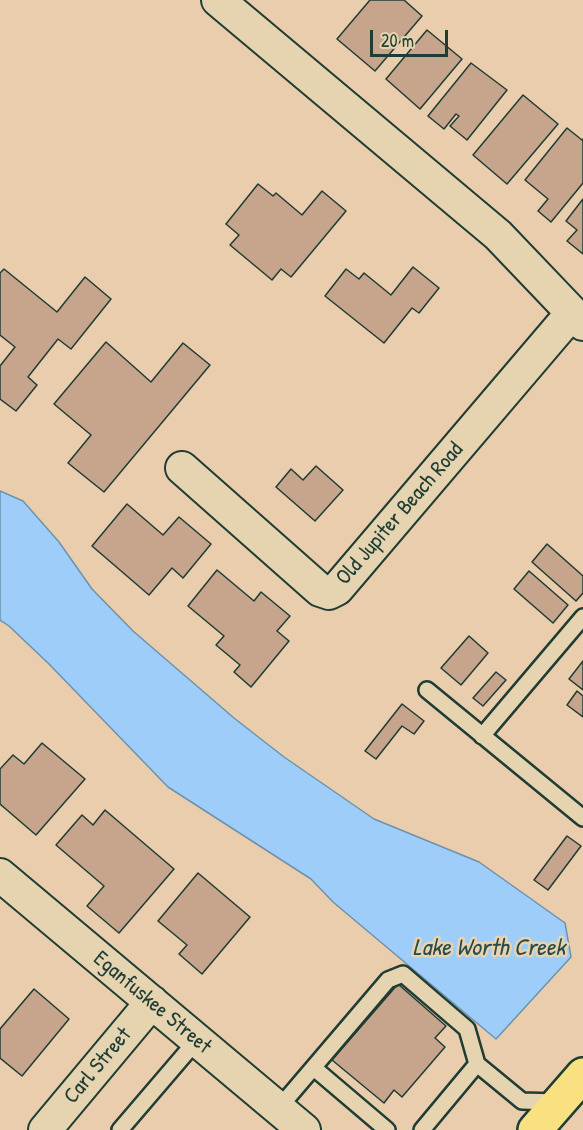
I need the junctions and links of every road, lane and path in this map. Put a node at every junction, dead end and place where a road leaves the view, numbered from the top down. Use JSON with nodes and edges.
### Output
{"nodes":[{"id":1,"x":218,"y":0,"type":"edge"},
{"id":2,"x":578,"y":318,"type":"edge"},
{"id":3,"x":182,"y":468,"type":"dead end"},
{"id":4,"x":580,"y":628,"type":"edge"},
{"id":5,"x":427,"y":690,"type":"dead end"},
{"id":6,"x":482,"y":736,"type":"junction"},
{"id":7,"x":583,"y":818,"type":"edge"},
{"id":8,"x":0,"y":875,"type":"edge"},
{"id":9,"x":152,"y":1002,"type":"junction"},
{"id":10,"x":197,"y":1040,"type":"junction"},
{"id":11,"x":477,"y":1064,"type":"junction"},
{"id":12,"x":314,"y":1068,"type":"junction"},
{"id":13,"x":583,"y":1075,"type":"edge"},
{"id":14,"x":560,"y":1102,"type":"junction"},
{"id":15,"x":278,"y":1108,"type":"junction"},
{"id":16,"x":45,"y":1130,"type":"edge"},
{"id":17,"x":120,"y":1130,"type":"edge"},
{"id":18,"x":304,"y":1130,"type":"edge"},
{"id":19,"x":387,"y":1130,"type":"edge"},
{"id":20,"x":422,"y":1130,"type":"edge"},
{"id":21,"x":535,"y":1130,"type":"edge"}],
"edges":[{"from":1,"to":2,"type":"street","name":"Old Jupiter Beach Road"},
{"from":2,"to":3,"type":"street","name":"Old Jupiter Beach Road"},
{"from":4,"to":6,"type":"lane"},
{"from":5,"to":6,"type":"lane"},
{"from":6,"to":7,"type":"lane"},
{"from":8,"to":9,"type":"street","name":"Eganfuskee Street"},
{"from":9,"to":10,"type":"street","name":"Eganfuskee Street"},
{"from":9,"to":16,"type":"street","name":"Carl Street"},
{"from":10,"to":15,"type":"street","name":"Eganfuskee Street"},
{"from":10,"to":17,"type":"lane"},
{"from":11,"to":12,"type":"lane"},
{"from":11,"to":14,"type":"lane"},
{"from":11,"to":20,"type":"lane"},
{"from":12,"to":15,"type":"lane"},
{"from":12,"to":19,"type":"lane"},
{"from":13,"to":14,"type":"main road"},
{"from":14,"to":21,"type":"main road"},
{"from":15,"to":18,"type":"street","name":"Eganfuskee Street"}]}
